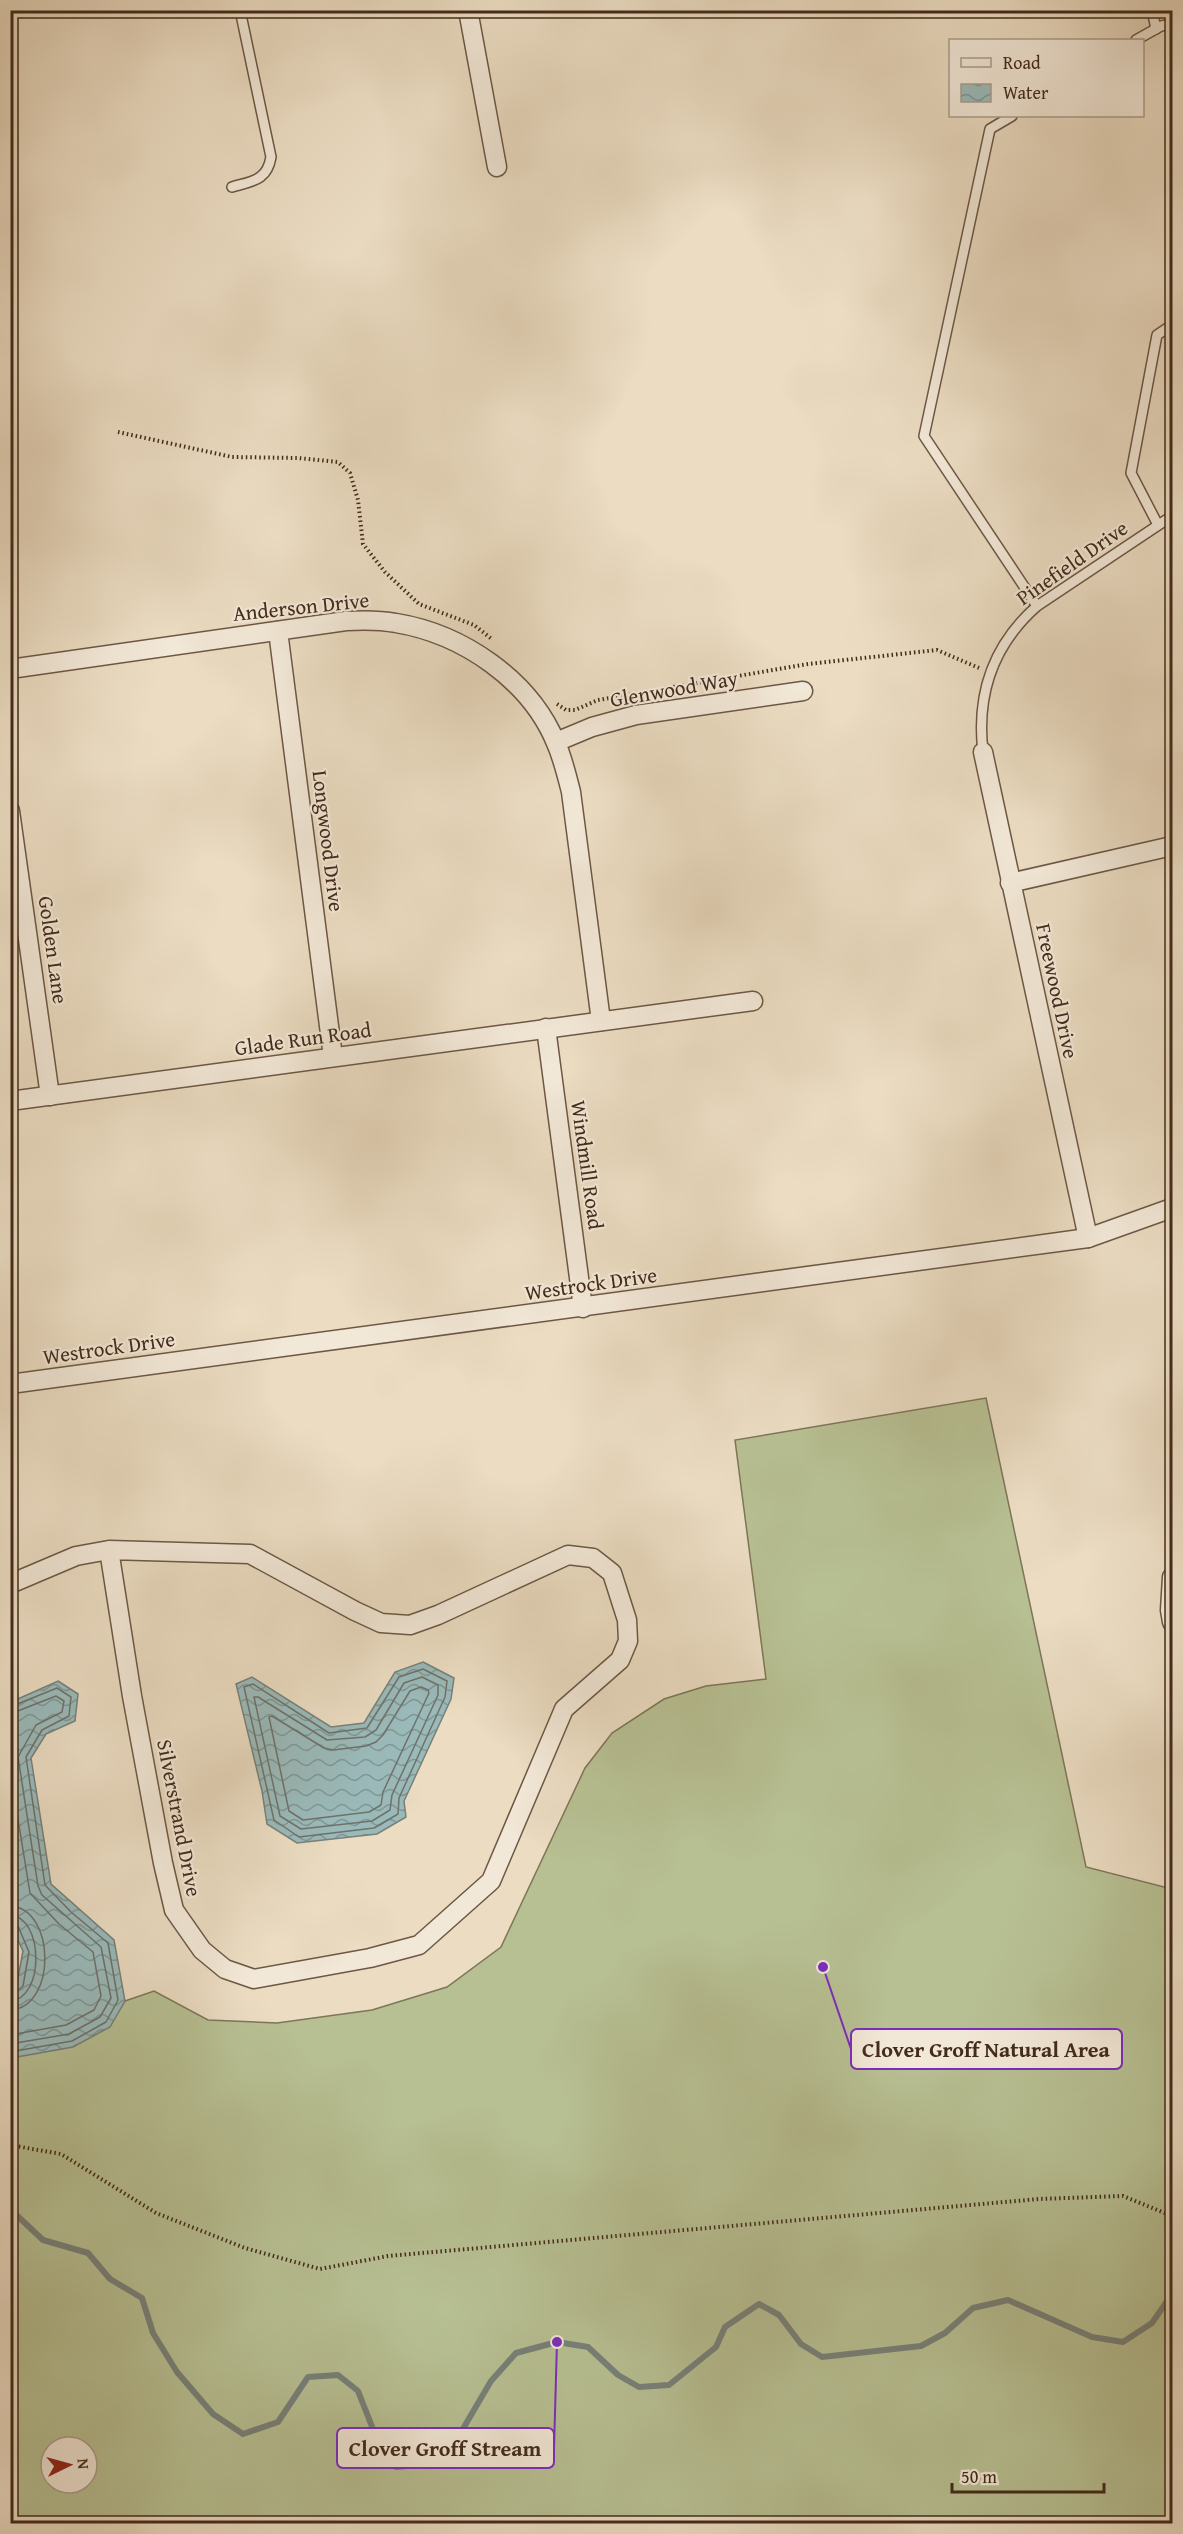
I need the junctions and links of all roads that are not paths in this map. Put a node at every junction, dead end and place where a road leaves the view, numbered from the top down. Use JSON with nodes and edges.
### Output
{"nodes":[{"id":1,"x":240,"y":10,"type":"edge"},
{"id":2,"x":468,"y":10,"type":"edge"},
{"id":3,"x":1152,"y":10,"type":"edge"},
{"id":4,"x":1173,"y":24,"type":"edge"},
{"id":5,"x":1156,"y":29,"type":"junction"},
{"id":6,"x":1138,"y":39,"type":"edge"},
{"id":7,"x":1010,"y":117,"type":"edge"},
{"id":8,"x":497,"y":167,"type":"dead end"},
{"id":9,"x":232,"y":187,"type":"dead end"},
{"id":10,"x":1173,"y":325,"type":"edge"},
{"id":11,"x":1173,"y":516,"type":"edge"},
{"id":12,"x":1158,"y":525,"type":"junction"},
{"id":13,"x":1037,"y":606,"type":"junction"},
{"id":14,"x":278,"y":631,"type":"junction"},
{"id":15,"x":10,"y":669,"type":"edge"},
{"id":16,"x":802,"y":691,"type":"dead end"},
{"id":17,"x":556,"y":742,"type":"junction"},
{"id":18,"x":983,"y":752,"type":"joint"},
{"id":19,"x":10,"y":811,"type":"edge"},
{"id":20,"x":1173,"y":846,"type":"edge"},
{"id":21,"x":1010,"y":883,"type":"junction"},
{"id":22,"x":753,"y":1001,"type":"dead end"},
{"id":23,"x":601,"y":1021,"type":"junction"},
{"id":24,"x":546,"y":1028,"type":"junction"},
{"id":25,"x":333,"y":1057,"type":"junction"},
{"id":26,"x":50,"y":1096,"type":"junction"},
{"id":27,"x":10,"y":1101,"type":"edge"},
{"id":28,"x":1173,"y":1208,"type":"edge"},
{"id":29,"x":1088,"y":1238,"type":"junction"},
{"id":30,"x":583,"y":1308,"type":"junction"},
{"id":31,"x":10,"y":1384,"type":"edge"},
{"id":32,"x":110,"y":1550,"type":"junction"},
{"id":33,"x":1173,"y":1577,"type":"edge"},
{"id":34,"x":10,"y":1584,"type":"edge"},
{"id":35,"x":1173,"y":1622,"type":"edge"}],
"edges":[{"from":1,"to":9,"type":"lane"},
{"from":2,"to":8,"type":"street"},
{"from":3,"to":5,"type":"lane"},
{"from":4,"to":5,"type":"lane"},
{"from":5,"to":6,"type":"lane"},
{"from":7,"to":13,"type":"lane"},
{"from":10,"to":12,"type":"lane"},
{"from":11,"to":12,"type":"lane","name":"Pinefield Drive"},
{"from":12,"to":13,"type":"lane","name":"Pinefield Drive"},
{"from":13,"to":18,"type":"lane","name":"Pinefield Drive"},
{"from":14,"to":15,"type":"street","name":"Anderson Drive"},
{"from":14,"to":17,"type":"street","name":"Anderson Drive"},
{"from":14,"to":25,"type":"street","name":"Longwood Drive"},
{"from":16,"to":17,"type":"street","name":"Glenwood Way"},
{"from":17,"to":23,"type":"street","name":"Anderson Drive"},
{"from":18,"to":21,"type":"street","name":"Freewood Drive"},
{"from":19,"to":26,"type":"street","name":"Golden Lane"},
{"from":20,"to":21,"type":"street"},
{"from":21,"to":29,"type":"street","name":"Freewood Drive"},
{"from":22,"to":23,"type":"street","name":"Glade Run Road"},
{"from":23,"to":24,"type":"street","name":"Glade Run Road"},
{"from":24,"to":25,"type":"street","name":"Glade Run Road"},
{"from":24,"to":30,"type":"street","name":"Windmill Road"},
{"from":25,"to":26,"type":"street","name":"Glade Run Road"},
{"from":26,"to":27,"type":"street","name":"Glade Run Road"},
{"from":28,"to":29,"type":"street","name":"Westrock Drive"},
{"from":29,"to":30,"type":"street","name":"Westrock Drive"},
{"from":30,"to":31,"type":"street","name":"Westrock Drive"},
{"from":32,"to":32,"type":"street","name":"Silverstrand Drive"},
{"from":32,"to":34,"type":"street"},
{"from":33,"to":35,"type":"street"}]}
